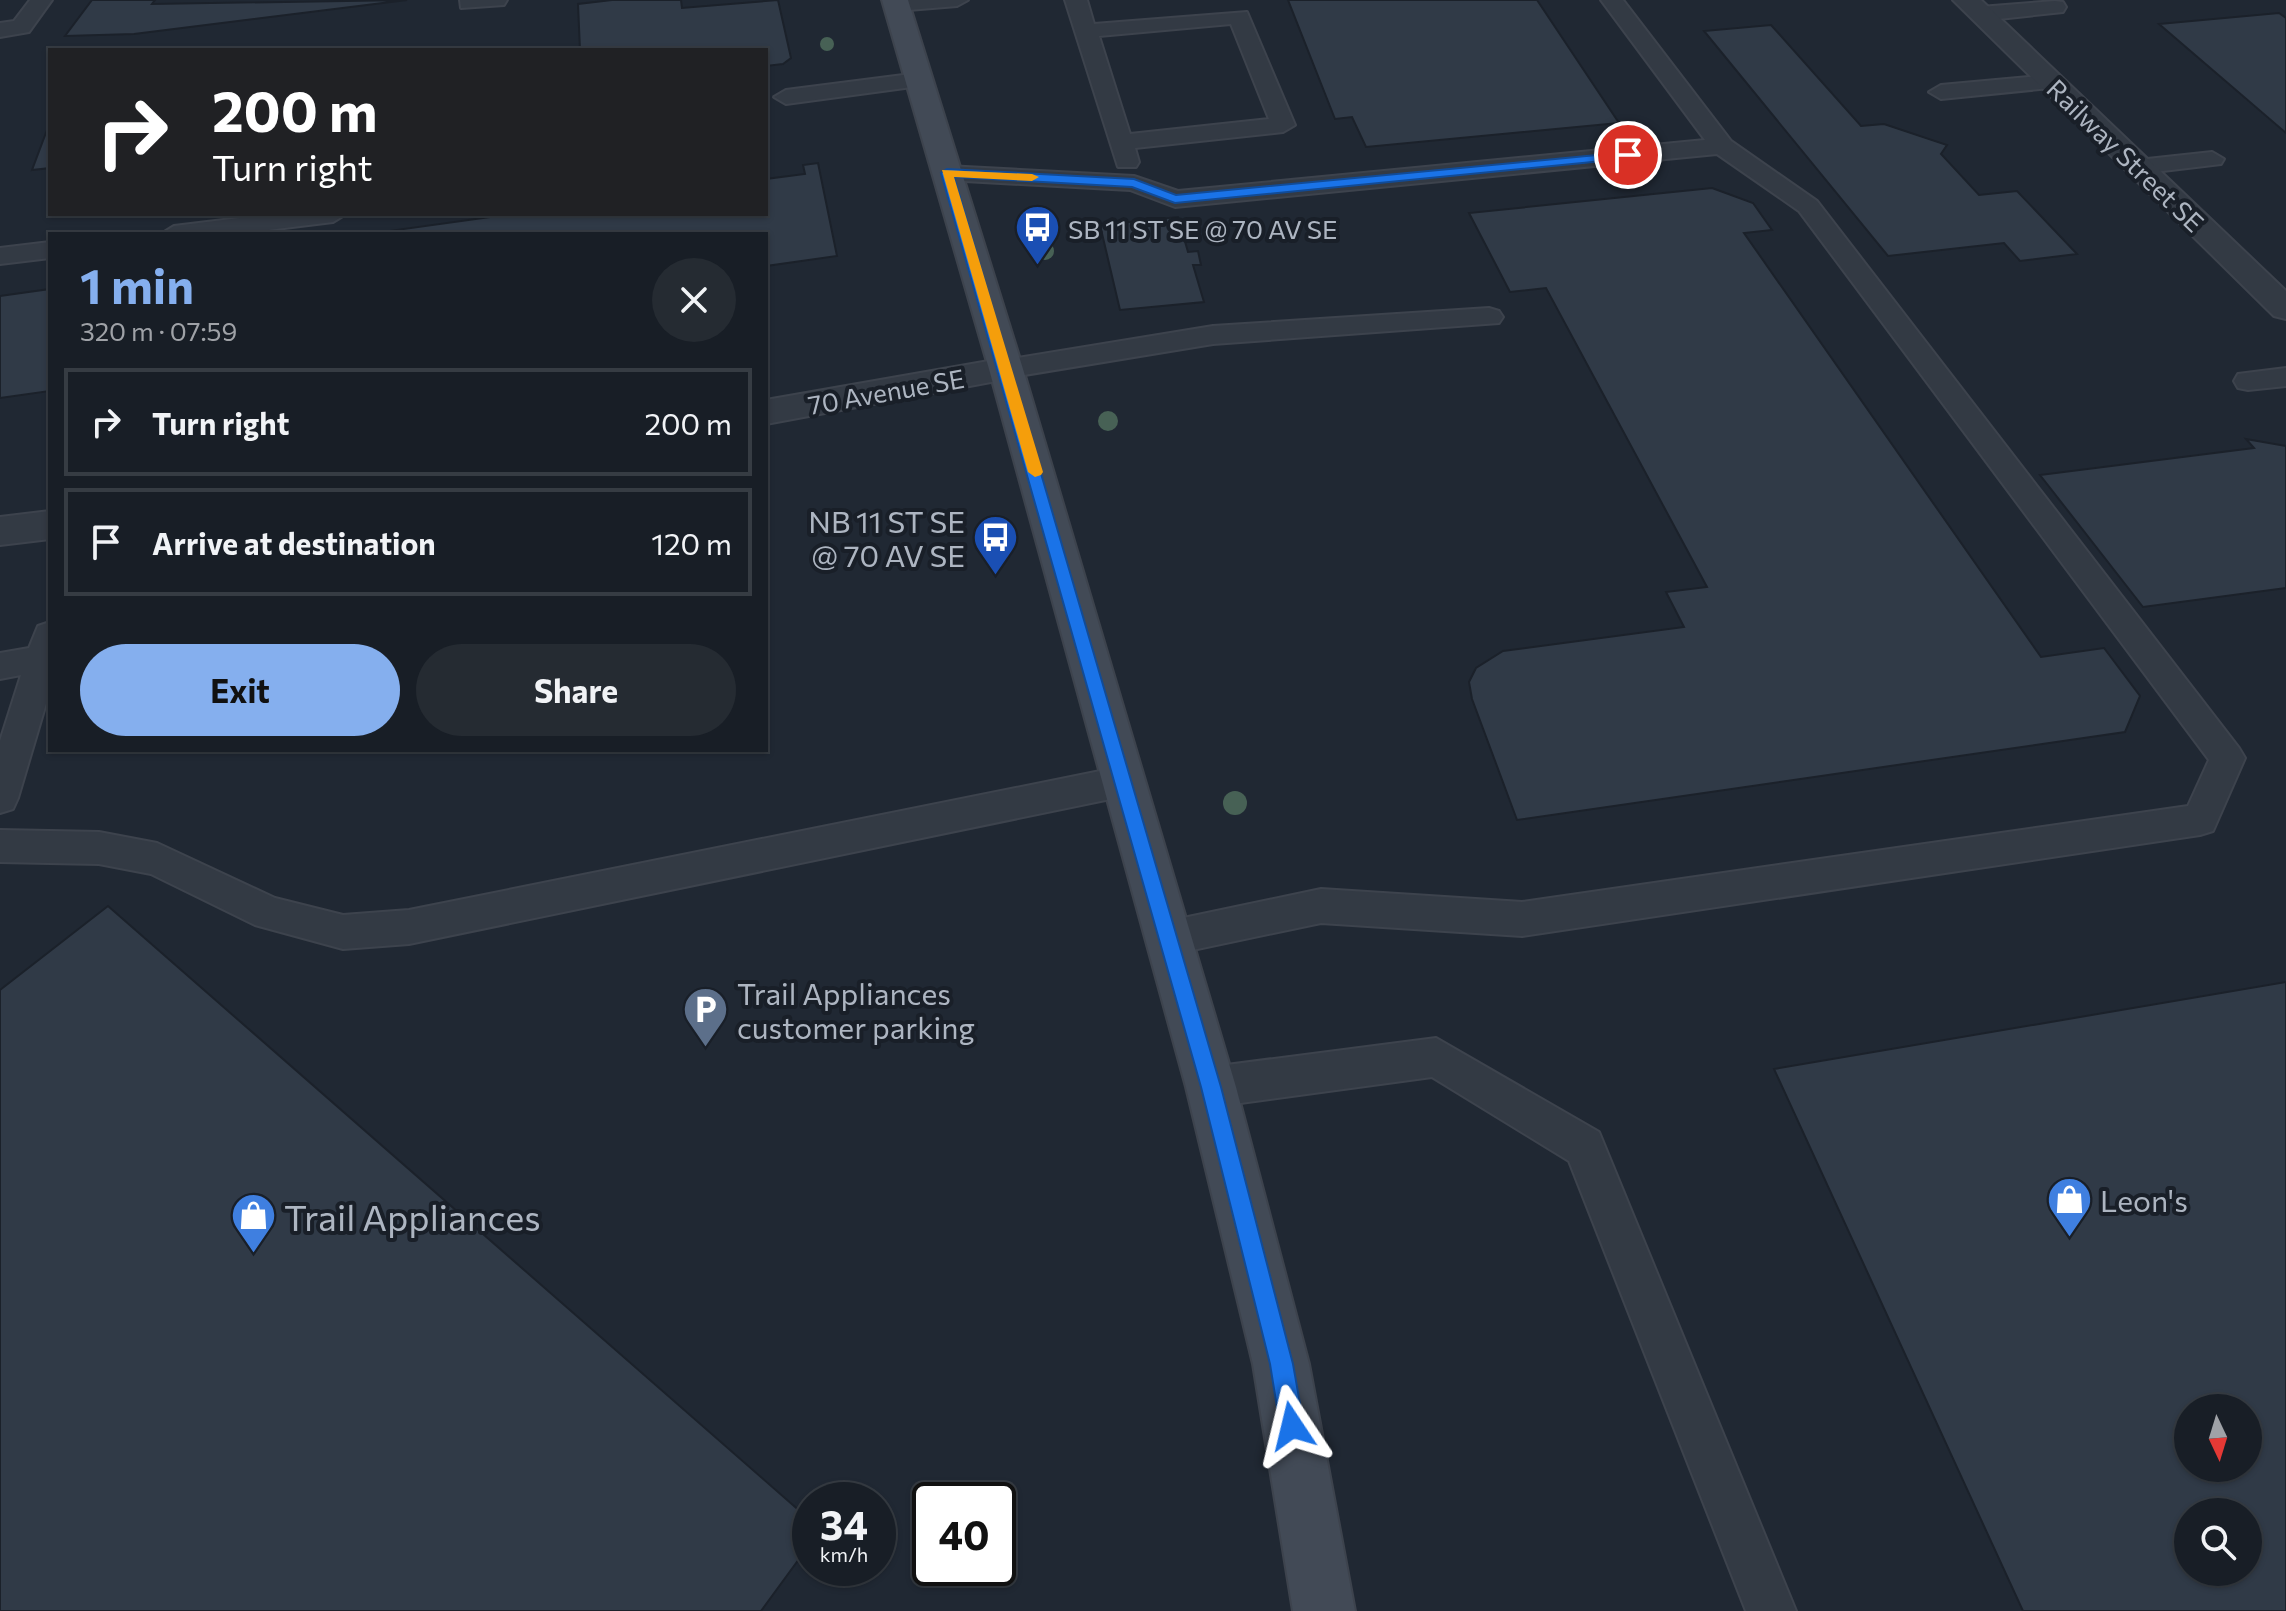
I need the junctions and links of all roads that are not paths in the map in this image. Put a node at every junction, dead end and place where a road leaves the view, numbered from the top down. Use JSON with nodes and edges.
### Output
{"nodes":[{"id":1,"x":41,"y":0,"type":"edge"},
{"id":2,"x":496,"y":0,"type":"edge"},
{"id":3,"x":957,"y":0,"type":"edge"},
{"id":4,"x":1076,"y":0,"type":"edge"},
{"id":5,"x":1612,"y":0,"type":"edge"},
{"id":6,"x":896,"y":2,"type":"edge"},
{"id":7,"x":469,"y":3,"type":"dead end"},
{"id":8,"x":1973,"y":7,"type":"edge"},
{"id":9,"x":2055,"y":7,"type":"dead end"},
{"id":10,"x":0,"y":30,"type":"edge"},
{"id":11,"x":1086,"y":31,"type":"junction"},
{"id":12,"x":919,"y":80,"type":"junction"},
{"id":13,"x":2052,"y":82,"type":"junction"},
{"id":14,"x":1941,"y":92,"type":"dead end"},
{"id":15,"x":786,"y":97,"type":"dead end"},
{"id":16,"x":1121,"y":142,"type":"junction"},
{"id":17,"x":1722,"y":146,"type":"junction"},
{"id":18,"x":2212,"y":159,"type":"dead end"},
{"id":19,"x":2138,"y":167,"type":"junction"},
{"id":20,"x":947,"y":173,"type":"junction"},
{"id":21,"x":1134,"y":183,"type":"junction"},
{"id":22,"x":317,"y":216,"type":"edge"},
{"id":23,"x":190,"y":232,"type":"edge"},
{"id":24,"x":48,"y":250,"type":"edge"},
{"id":25,"x":0,"y":256,"type":"edge"},
{"id":26,"x":2286,"y":309,"type":"edge"},
{"id":27,"x":1489,"y":317,"type":"dead end"},
{"id":28,"x":1006,"y":369,"type":"junction"},
{"id":29,"x":2286,"y":377,"type":"edge"},
{"id":30,"x":2248,"y":381,"type":"dead end"},
{"id":31,"x":768,"y":412,"type":"edge"},
{"id":32,"x":48,"y":525,"type":"edge"},
{"id":33,"x":0,"y":531,"type":"edge"},
{"id":34,"x":46,"y":647,"type":"edge"},
{"id":35,"x":0,"y":666,"type":"edge"},
{"id":36,"x":1125,"y":781,"type":"junction"},
{"id":37,"x":0,"y":798,"type":"edge"},
{"id":38,"x":0,"y":846,"type":"edge"},
{"id":39,"x":1169,"y":938,"type":"junction"},
{"id":40,"x":1211,"y":1087,"type":"junction"},
{"id":41,"x":1324,"y":1611,"type":"edge"},
{"id":42,"x":1771,"y":1611,"type":"edge"}],
"edges":[{"from":1,"to":10,"type":"lane"},
{"from":2,"to":7,"type":"lane"},
{"from":3,"to":6,"type":"lane"},
{"from":4,"to":11,"type":"lane"},
{"from":5,"to":17,"type":"lane"},
{"from":6,"to":12,"type":"street"},
{"from":8,"to":9,"type":"lane"},
{"from":8,"to":13,"type":"street","name":"Railway Street SE"},
{"from":11,"to":16,"type":"lane"},
{"from":11,"to":16,"type":"lane"},
{"from":12,"to":15,"type":"lane"},
{"from":12,"to":20,"type":"street"},
{"from":13,"to":14,"type":"lane"},
{"from":13,"to":19,"type":"street","name":"Railway Street SE"},
{"from":16,"to":21,"type":"lane"},
{"from":17,"to":21,"type":"lane"},
{"from":17,"to":39,"type":"lane"},
{"from":18,"to":19,"type":"lane"},
{"from":19,"to":26,"type":"street","name":"Railway Street SE"},
{"from":20,"to":21,"type":"lane"},
{"from":20,"to":28,"type":"street"},
{"from":22,"to":23,"type":"lane"},
{"from":24,"to":25,"type":"lane"},
{"from":27,"to":28,"type":"lane"},
{"from":28,"to":31,"type":"street","name":"70 Avenue SE"},
{"from":28,"to":36,"type":"street"},
{"from":29,"to":30,"type":"lane"},
{"from":32,"to":33,"type":"street"},
{"from":34,"to":35,"type":"lane"},
{"from":34,"to":37,"type":"lane"},
{"from":36,"to":38,"type":"lane"},
{"from":36,"to":39,"type":"street"},
{"from":39,"to":40,"type":"street"},
{"from":40,"to":41,"type":"street"},
{"from":40,"to":42,"type":"lane"}]}
